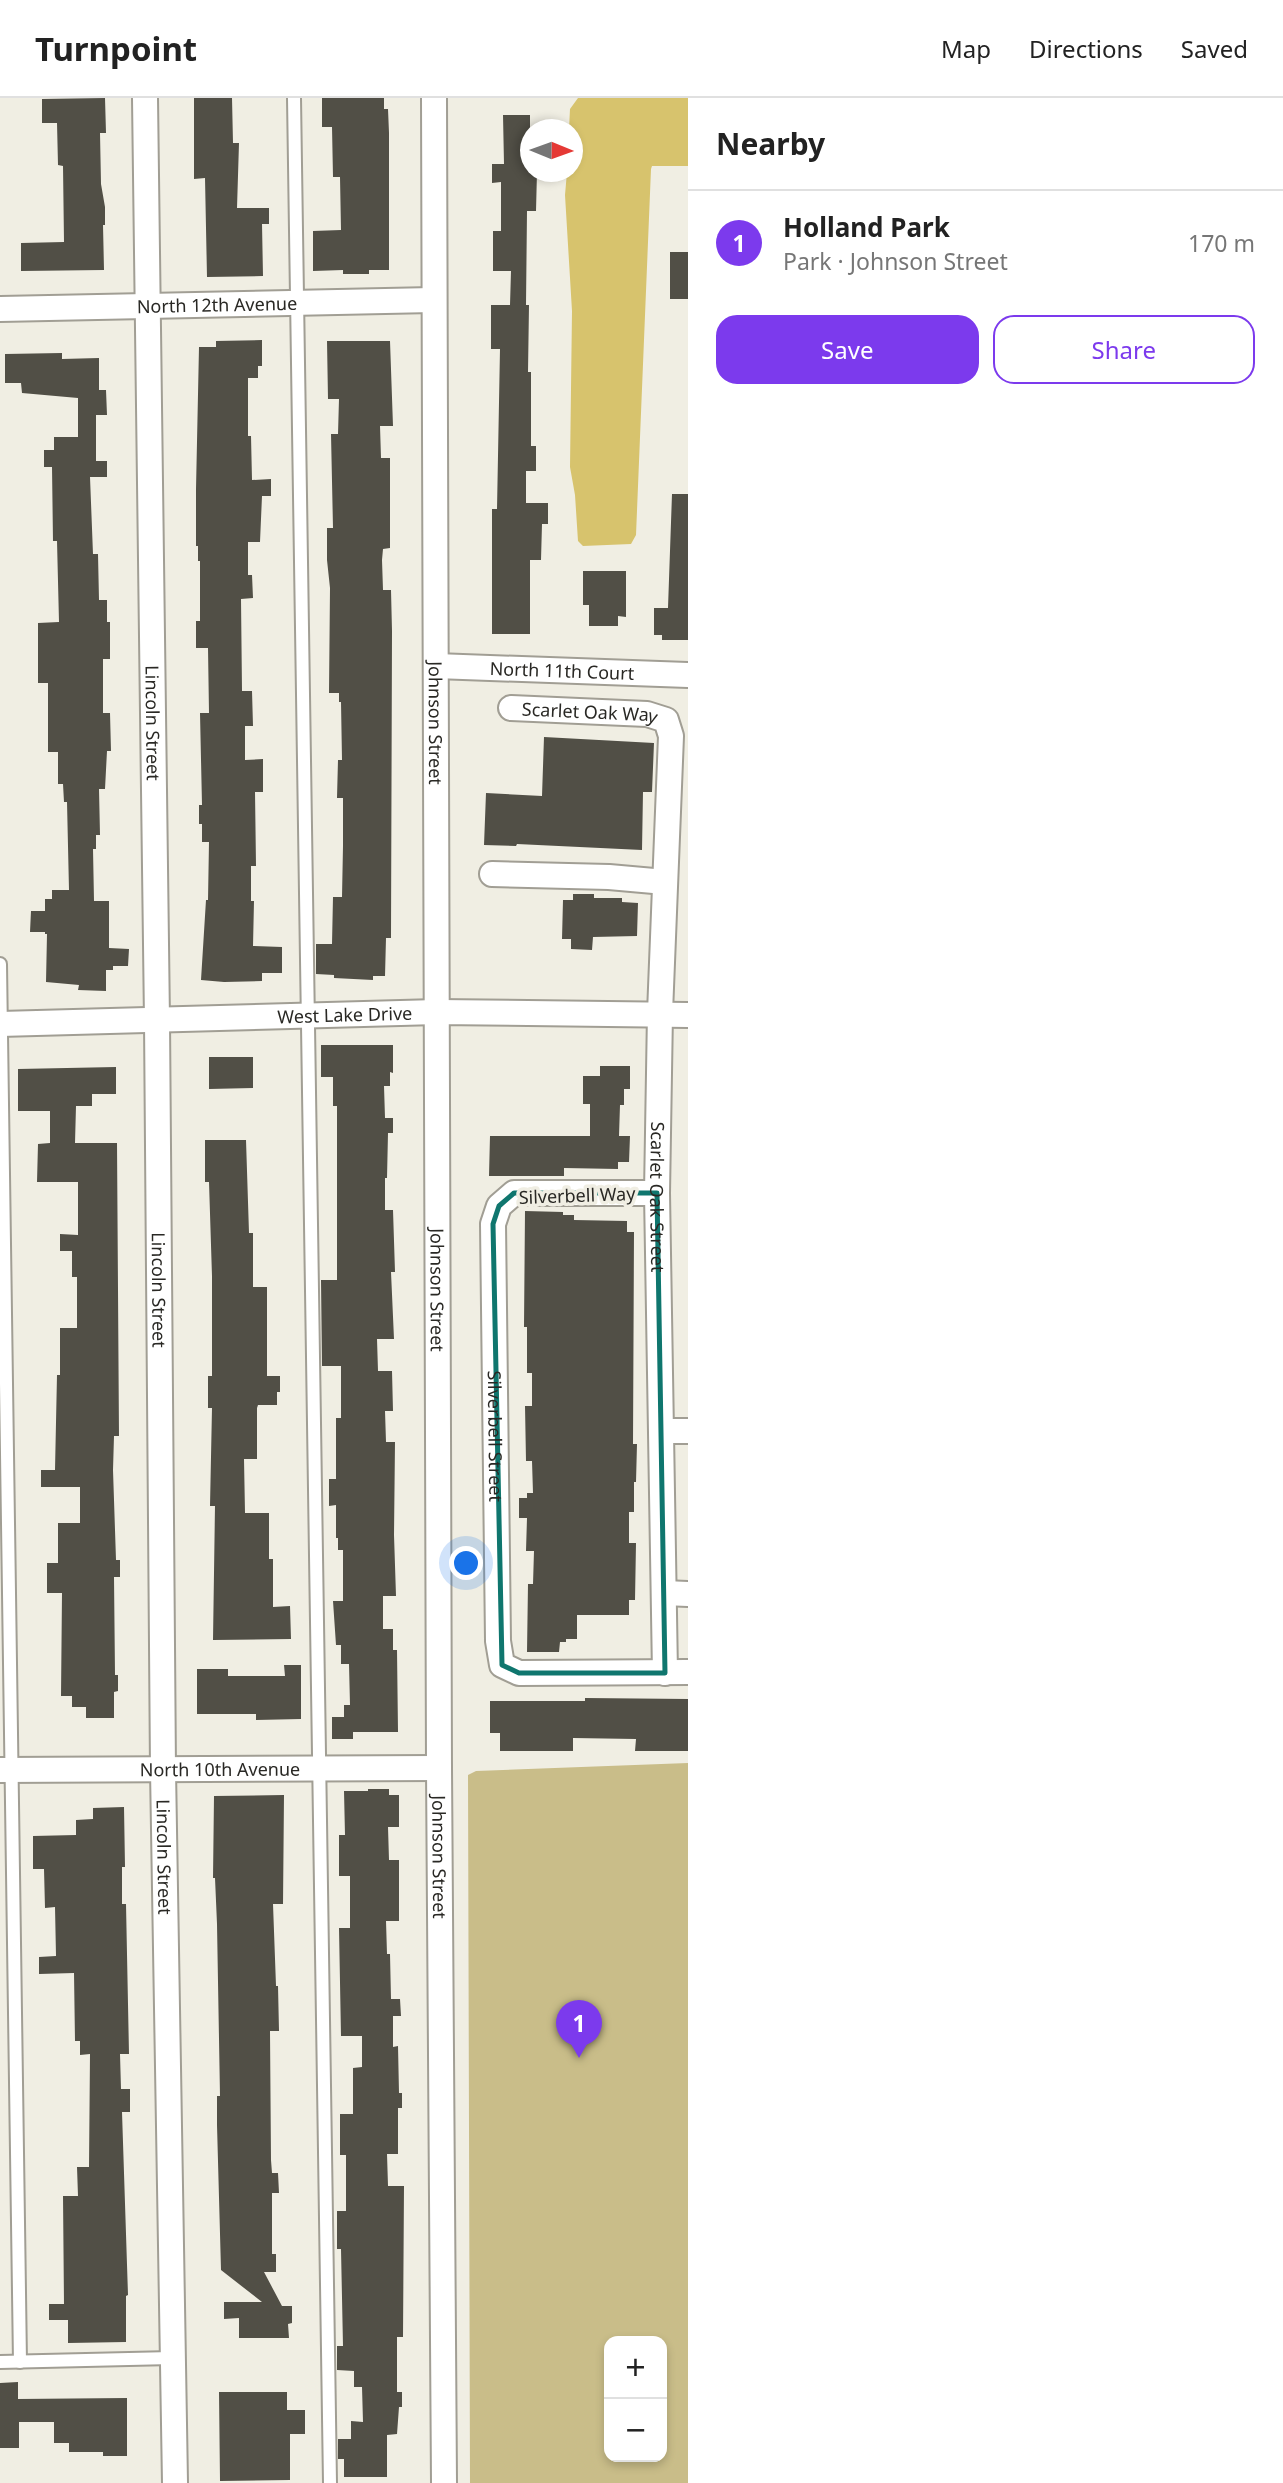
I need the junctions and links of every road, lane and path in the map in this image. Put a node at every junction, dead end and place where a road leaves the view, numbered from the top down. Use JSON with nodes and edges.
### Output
{"nodes":[{"id":1,"x":145,"y":98,"type":"edge"},
{"id":2,"x":294,"y":98,"type":"edge"},
{"id":3,"x":434,"y":98,"type":"edge"},
{"id":4,"x":433,"y":300,"type":"junction"},
{"id":5,"x":297,"y":304,"type":"junction"},
{"id":6,"x":147,"y":307,"type":"junction"},
{"id":7,"x":0,"y":309,"type":"edge"},
{"id":8,"x":436,"y":666,"type":"junction"},
{"id":9,"x":688,"y":675,"type":"edge"},
{"id":10,"x":511,"y":708,"type":"dead end"},
{"id":11,"x":666,"y":720,"type":"joint"},
{"id":12,"x":492,"y":874,"type":"dead end"},
{"id":13,"x":665,"y":882,"type":"junction"},
{"id":14,"x":0,"y":964,"type":"edge"},
{"id":15,"x":437,"y":1012,"type":"junction"},
{"id":16,"x":660,"y":1013,"type":"junction"},
{"id":17,"x":688,"y":1015,"type":"edge"},
{"id":18,"x":308,"y":1016,"type":"junction"},
{"id":19,"x":157,"y":1021,"type":"junction"},
{"id":20,"x":0,"y":1024,"type":"edge"},
{"id":21,"x":657,"y":1193,"type":"junction"},
{"id":22,"x":499,"y":1206,"type":"joint"},
{"id":23,"x":662,"y":1431,"type":"junction"},
{"id":24,"x":688,"y":1431,"type":"edge"},
{"id":25,"x":676,"y":1594,"type":"edge"},
{"id":26,"x":676,"y":1672,"type":"edge"},
{"id":27,"x":439,"y":1768,"type":"junction"},
{"id":28,"x":320,"y":1769,"type":"junction"},
{"id":29,"x":6,"y":1770,"type":"edge"},
{"id":30,"x":163,"y":1770,"type":"junction"},
{"id":31,"x":172,"y":2358,"type":"junction"},
{"id":32,"x":0,"y":2362,"type":"edge"},
{"id":33,"x":20,"y":2362,"type":"junction"},
{"id":34,"x":175,"y":2483,"type":"edge"},
{"id":35,"x":330,"y":2483,"type":"edge"},
{"id":36,"x":444,"y":2483,"type":"edge"}],
"edges":[{"from":1,"to":6,"type":"street","name":"Lincoln Street"},
{"from":2,"to":5,"type":"lane"},
{"from":3,"to":4,"type":"street","name":"Johnson Street"},
{"from":4,"to":5,"type":"street","name":"North 12th Avenue"},
{"from":4,"to":8,"type":"street","name":"Johnson Street"},
{"from":5,"to":6,"type":"street","name":"North 12th Avenue"},
{"from":5,"to":18,"type":"lane"},
{"from":6,"to":7,"type":"street","name":"North 12th Avenue"},
{"from":6,"to":19,"type":"street","name":"Lincoln Street"},
{"from":8,"to":9,"type":"street","name":"North 11th Court"},
{"from":8,"to":15,"type":"street","name":"Johnson Street"},
{"from":10,"to":11,"type":"street","name":"Scarlet Oak Way"},
{"from":11,"to":13,"type":"street","name":"Scarlet Oak Street"},
{"from":12,"to":13,"type":"street"},
{"from":13,"to":16,"type":"street","name":"Scarlet Oak Street"},
{"from":14,"to":20,"type":"lane"},
{"from":15,"to":16,"type":"street","name":"West Lake Drive"},
{"from":15,"to":18,"type":"street","name":"West Lake Drive"},
{"from":15,"to":27,"type":"street","name":"Johnson Street"},
{"from":16,"to":17,"type":"street","name":"West Lake Drive"},
{"from":16,"to":21,"type":"street","name":"Scarlet Oak Street"},
{"from":18,"to":19,"type":"street","name":"West Lake Drive"},
{"from":18,"to":28,"type":"lane"},
{"from":19,"to":20,"type":"street","name":"West Lake Drive"},
{"from":19,"to":30,"type":"street","name":"Lincoln Street"},
{"from":20,"to":29,"type":"lane"},
{"from":21,"to":22,"type":"street","name":"Silverbell Way"},
{"from":21,"to":23,"type":"street","name":"Scarlet Oak Street"},
{"from":22,"to":26,"type":"street","name":"Silverbell Street"},
{"from":23,"to":24,"type":"street"},
{"from":23,"to":25,"type":"street","name":"Scarlet Oak Street"},
{"from":25,"to":26,"type":"street","name":"Scarlet Oak Street"},
{"from":27,"to":28,"type":"street","name":"North 10th Avenue"},
{"from":27,"to":36,"type":"street","name":"Johnson Street"},
{"from":28,"to":30,"type":"street","name":"North 10th Avenue"},
{"from":28,"to":35,"type":"lane"},
{"from":29,"to":30,"type":"street","name":"North 10th Avenue"},
{"from":29,"to":33,"type":"lane"},
{"from":30,"to":31,"type":"street","name":"Lincoln Street"},
{"from":31,"to":33,"type":"lane"},
{"from":31,"to":34,"type":"street","name":"Lincoln Street"},
{"from":32,"to":33,"type":"lane"}]}
